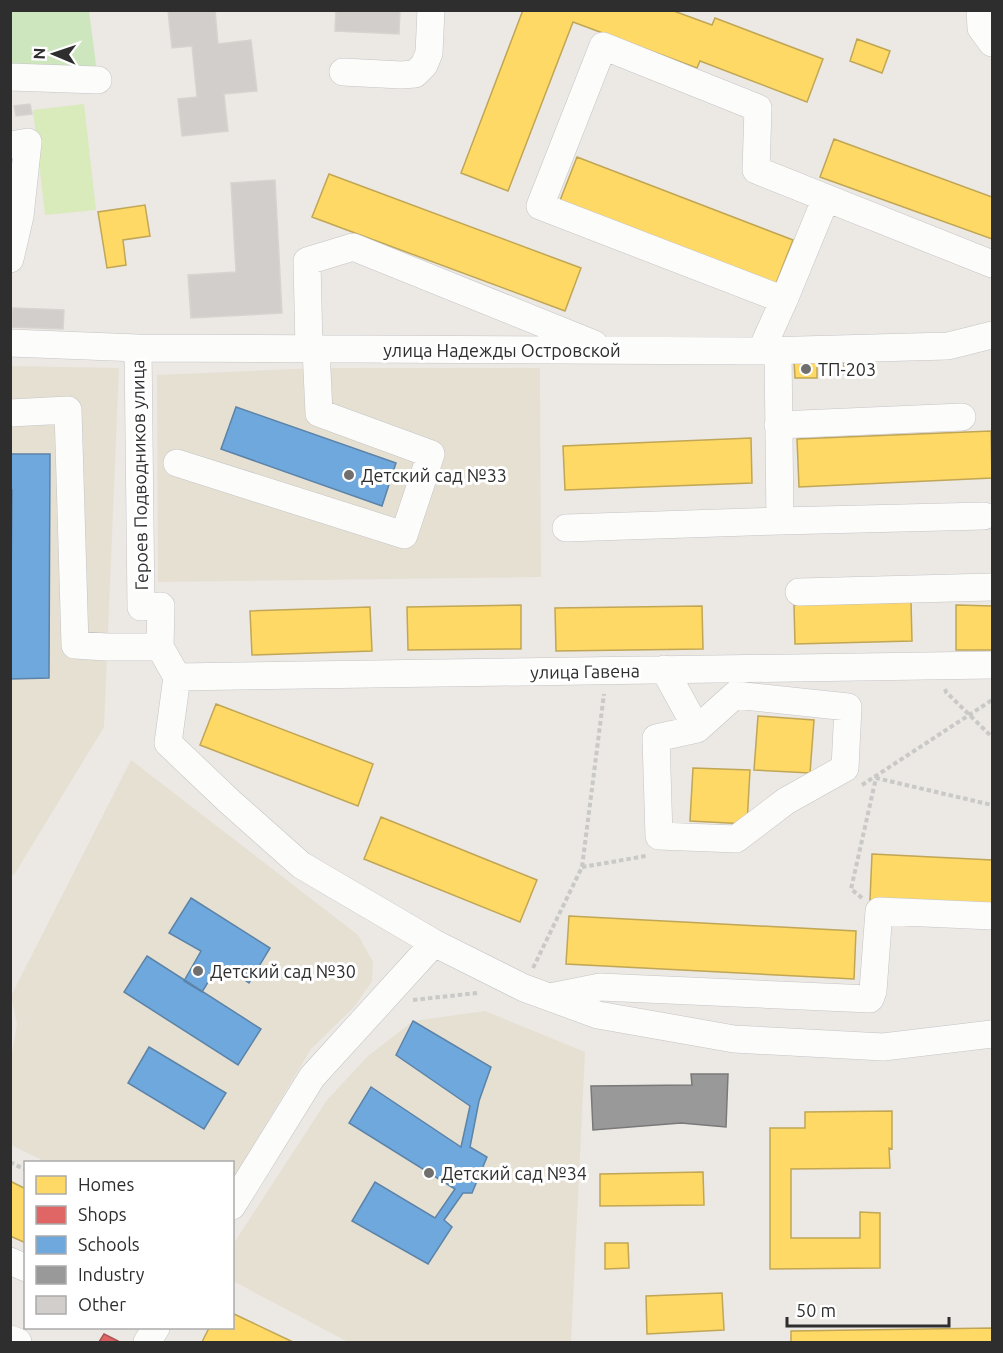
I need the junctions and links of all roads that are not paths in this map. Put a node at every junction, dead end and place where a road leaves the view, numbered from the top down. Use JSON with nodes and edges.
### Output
{"nodes":[{"id":1,"x":431,"y":10,"type":"edge"},
{"id":2,"x":980,"y":10,"type":"edge"},
{"id":3,"x":993,"y":43,"type":"edge"},
{"id":4,"x":343,"y":72,"type":"dead end"},
{"id":5,"x":10,"y":77,"type":"edge"},
{"id":6,"x":98,"y":81,"type":"dead end"},
{"id":7,"x":10,"y":145,"type":"edge"},
{"id":8,"x":826,"y":198,"type":"junction"},
{"id":9,"x":10,"y":259,"type":"edge"},
{"id":10,"x":993,"y":264,"type":"edge"},
{"id":11,"x":784,"y":300,"type":"junction"},
{"id":12,"x":993,"y":335,"type":"edge"},
{"id":13,"x":10,"y":343,"type":"edge"},
{"id":14,"x":138,"y":348,"type":"junction"},
{"id":15,"x":312,"y":349,"type":"junction"},
{"id":16,"x":609,"y":350,"type":"junction"},
{"id":17,"x":770,"y":351,"type":"junction"},
{"id":18,"x":10,"y":413,"type":"edge"},
{"id":19,"x":962,"y":417,"type":"dead end"},
{"id":20,"x":778,"y":425,"type":"junction"},
{"id":21,"x":177,"y":463,"type":"dead end"},
{"id":22,"x":984,"y":516,"type":"dead end"},
{"id":23,"x":780,"y":521,"type":"junction"},
{"id":24,"x":566,"y":528,"type":"dead end"},
{"id":25,"x":993,"y":588,"type":"edge"},
{"id":26,"x":799,"y":591,"type":"dead end"},
{"id":27,"x":160,"y":647,"type":"junction"},
{"id":28,"x":993,"y":664,"type":"edge"},
{"id":29,"x":664,"y":669,"type":"junction"},
{"id":30,"x":177,"y":677,"type":"junction"},
{"id":31,"x":696,"y":729,"type":"junction"},
{"id":32,"x":993,"y":916,"type":"edge"},
{"id":33,"x":434,"y":943,"type":"junction"},
{"id":34,"x":550,"y":997,"type":"junction"},
{"id":35,"x":993,"y":1034,"type":"edge"},
{"id":36,"x":234,"y":1203,"type":"edge"},
{"id":37,"x":10,"y":1261,"type":"edge"},
{"id":38,"x":24,"y":1267,"type":"edge"},
{"id":39,"x":10,"y":1339,"type":"edge"},
{"id":40,"x":18,"y":1342,"type":"edge"}],
"edges":[{"from":1,"to":4,"type":"street"},
{"from":2,"to":3,"type":"street"},
{"from":5,"to":6,"type":"street"},
{"from":7,"to":9,"type":"street"},
{"from":8,"to":10,"type":"street"},
{"from":8,"to":11,"type":"street"},
{"from":8,"to":11,"type":"street"},
{"from":11,"to":17,"type":"street"},
{"from":12,"to":17,"type":"street","name":"улица Надежды Островской"},
{"from":13,"to":14,"type":"street","name":"улица Надежды Островской"},
{"from":14,"to":15,"type":"street","name":"улица Надежды Островской"},
{"from":14,"to":27,"type":"street","name":"Героев Подводников улица"},
{"from":15,"to":16,"type":"street","name":"улица Надежды Островской"},
{"from":15,"to":16,"type":"street"},
{"from":15,"to":21,"type":"street"},
{"from":16,"to":17,"type":"street","name":"улица Надежды Островской"},
{"from":17,"to":20,"type":"street"},
{"from":18,"to":27,"type":"street"},
{"from":19,"to":20,"type":"street"},
{"from":20,"to":23,"type":"street"},
{"from":22,"to":23,"type":"street"},
{"from":23,"to":24,"type":"street"},
{"from":25,"to":26,"type":"street"},
{"from":27,"to":30,"type":"street"},
{"from":28,"to":29,"type":"street","name":"улица Гавена"},
{"from":29,"to":30,"type":"street","name":"улица Гавена"},
{"from":29,"to":31,"type":"street"},
{"from":30,"to":33,"type":"street"},
{"from":31,"to":31,"type":"street"},
{"from":32,"to":34,"type":"street"},
{"from":33,"to":34,"type":"street"},
{"from":33,"to":36,"type":"street"},
{"from":34,"to":35,"type":"street"},
{"from":37,"to":38,"type":"street"},
{"from":39,"to":40,"type":"street"}]}
